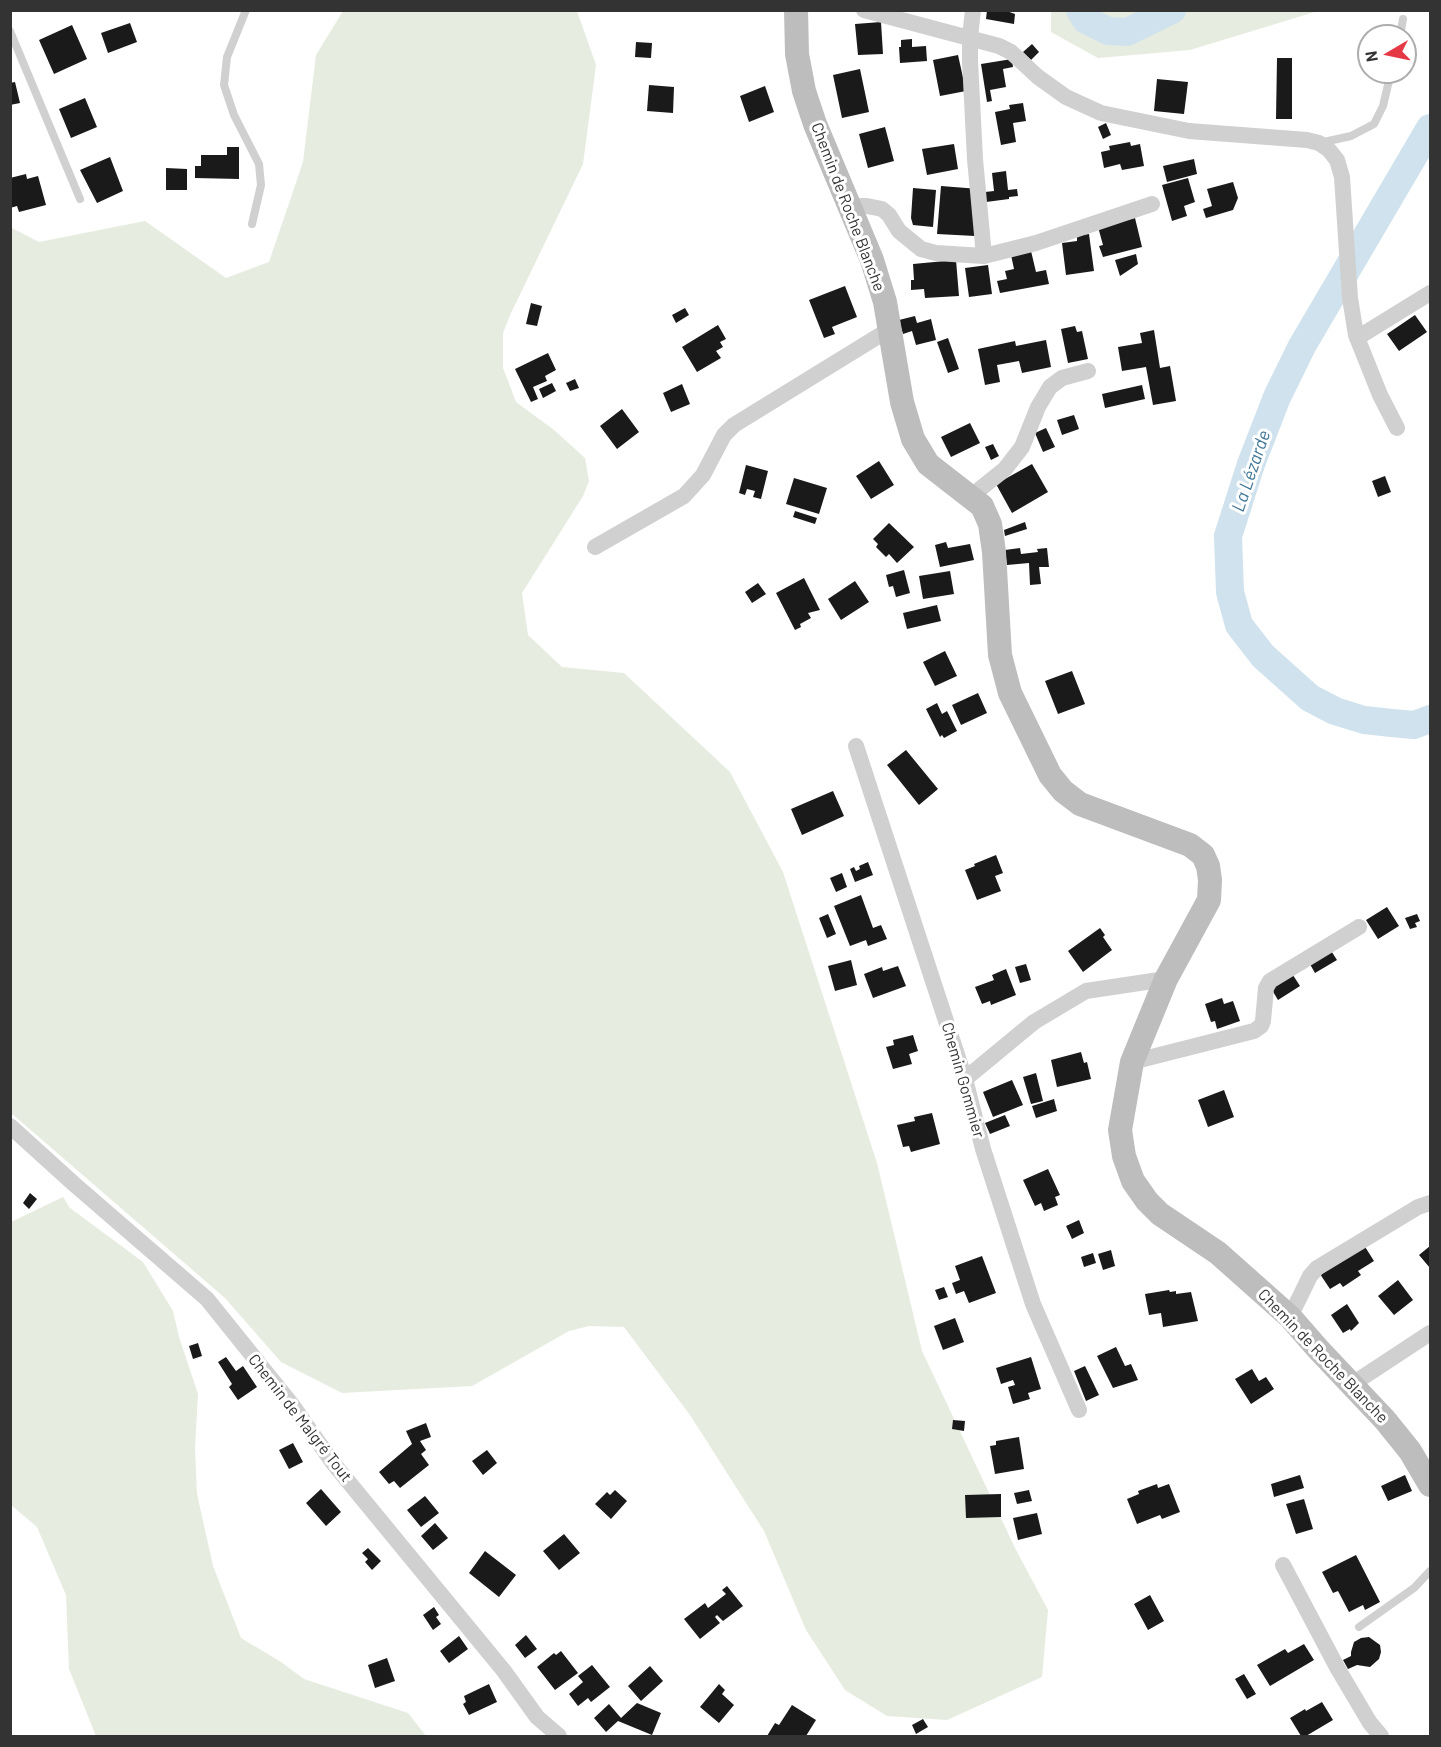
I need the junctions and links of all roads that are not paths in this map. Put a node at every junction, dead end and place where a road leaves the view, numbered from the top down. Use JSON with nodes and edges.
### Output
{"nodes":[{"id":1,"x":246,"y":10,"type":"edge"},
{"id":2,"x":796,"y":10,"type":"edge"},
{"id":3,"x":864,"y":10,"type":"edge"},
{"id":4,"x":973,"y":10,"type":"edge"},
{"id":5,"x":1403,"y":19,"type":"dead end"},
{"id":6,"x":1402,"y":24,"type":"edge"},
{"id":7,"x":10,"y":31,"type":"edge"},
{"id":8,"x":970,"y":37,"type":"junction"},
{"id":9,"x":1388,"y":84,"type":"edge"},
{"id":10,"x":1319,"y":143,"type":"junction"},
{"id":11,"x":80,"y":199,"type":"dead end"},
{"id":12,"x":1152,"y":204,"type":"dead end"},
{"id":13,"x":848,"y":206,"type":"junction"},
{"id":14,"x":252,"y":224,"type":"dead end"},
{"id":15,"x":984,"y":256,"type":"junction"},
{"id":16,"x":1431,"y":293,"type":"edge"},
{"id":17,"x":890,"y":330,"type":"junction"},
{"id":18,"x":1357,"y":338,"type":"junction"},
{"id":19,"x":1088,"y":371,"type":"dead end"},
{"id":20,"x":1397,"y":428,"type":"dead end"},
{"id":21,"x":973,"y":499,"type":"junction"},
{"id":22,"x":595,"y":547,"type":"dead end"},
{"id":23,"x":856,"y":746,"type":"dead end"},
{"id":24,"x":1359,"y":927,"type":"dead end"},
{"id":25,"x":1166,"y":979,"type":"junction"},
{"id":26,"x":1132,"y":1062,"type":"junction"},
{"id":27,"x":965,"y":1079,"type":"junction"},
{"id":28,"x":10,"y":1126,"type":"edge"},
{"id":29,"x":1431,"y":1203,"type":"edge"},
{"id":30,"x":1290,"y":1317,"type":"junction"},
{"id":31,"x":1431,"y":1333,"type":"edge"},
{"id":32,"x":1351,"y":1385,"type":"junction"},
{"id":33,"x":1079,"y":1410,"type":"dead end"},
{"id":34,"x":1431,"y":1485,"type":"edge"},
{"id":35,"x":1283,"y":1565,"type":"dead end"},
{"id":36,"x":1431,"y":1571,"type":"edge"},
{"id":37,"x":1359,"y":1627,"type":"dead end"},
{"id":38,"x":559,"y":1737,"type":"edge"},
{"id":39,"x":1381,"y":1737,"type":"edge"}],
"edges":[{"from":1,"to":14,"type":"lane"},
{"from":2,"to":13,"type":"main road","name":"Chemin de Roche Blanche"},
{"from":3,"to":8,"type":"street"},
{"from":4,"to":8,"type":"street"},
{"from":5,"to":6,"type":"lane"},
{"from":7,"to":11,"type":"lane"},
{"from":8,"to":10,"type":"street"},
{"from":8,"to":15,"type":"street"},
{"from":9,"to":10,"type":"lane"},
{"from":10,"to":18,"type":"street"},
{"from":12,"to":15,"type":"street"},
{"from":13,"to":15,"type":"street"},
{"from":13,"to":17,"type":"main road","name":"Chemin de Roche Blanche"},
{"from":16,"to":18,"type":"street"},
{"from":17,"to":21,"type":"main road","name":"Chemin de Roche Blanche"},
{"from":17,"to":22,"type":"street"},
{"from":18,"to":20,"type":"street"},
{"from":19,"to":21,"type":"street"},
{"from":21,"to":25,"type":"main road","name":"Chemin de Roche Blanche"},
{"from":23,"to":27,"type":"street","name":"Chemin Gommier"},
{"from":24,"to":26,"type":"street"},
{"from":25,"to":26,"type":"main road","name":"Chemin de Roche Blanche"},
{"from":25,"to":27,"type":"street"},
{"from":26,"to":30,"type":"main road","name":"Chemin de Roche Blanche"},
{"from":27,"to":33,"type":"street","name":"Chemin Gommier"},
{"from":28,"to":38,"type":"street","name":"Chemin de Malgré Tout"},
{"from":29,"to":30,"type":"street"},
{"from":30,"to":32,"type":"main road","name":"Chemin de Roche Blanche"},
{"from":31,"to":32,"type":"street"},
{"from":32,"to":34,"type":"main road","name":"Chemin de Roche Blanche"},
{"from":35,"to":39,"type":"street"},
{"from":36,"to":37,"type":"lane"}]}
